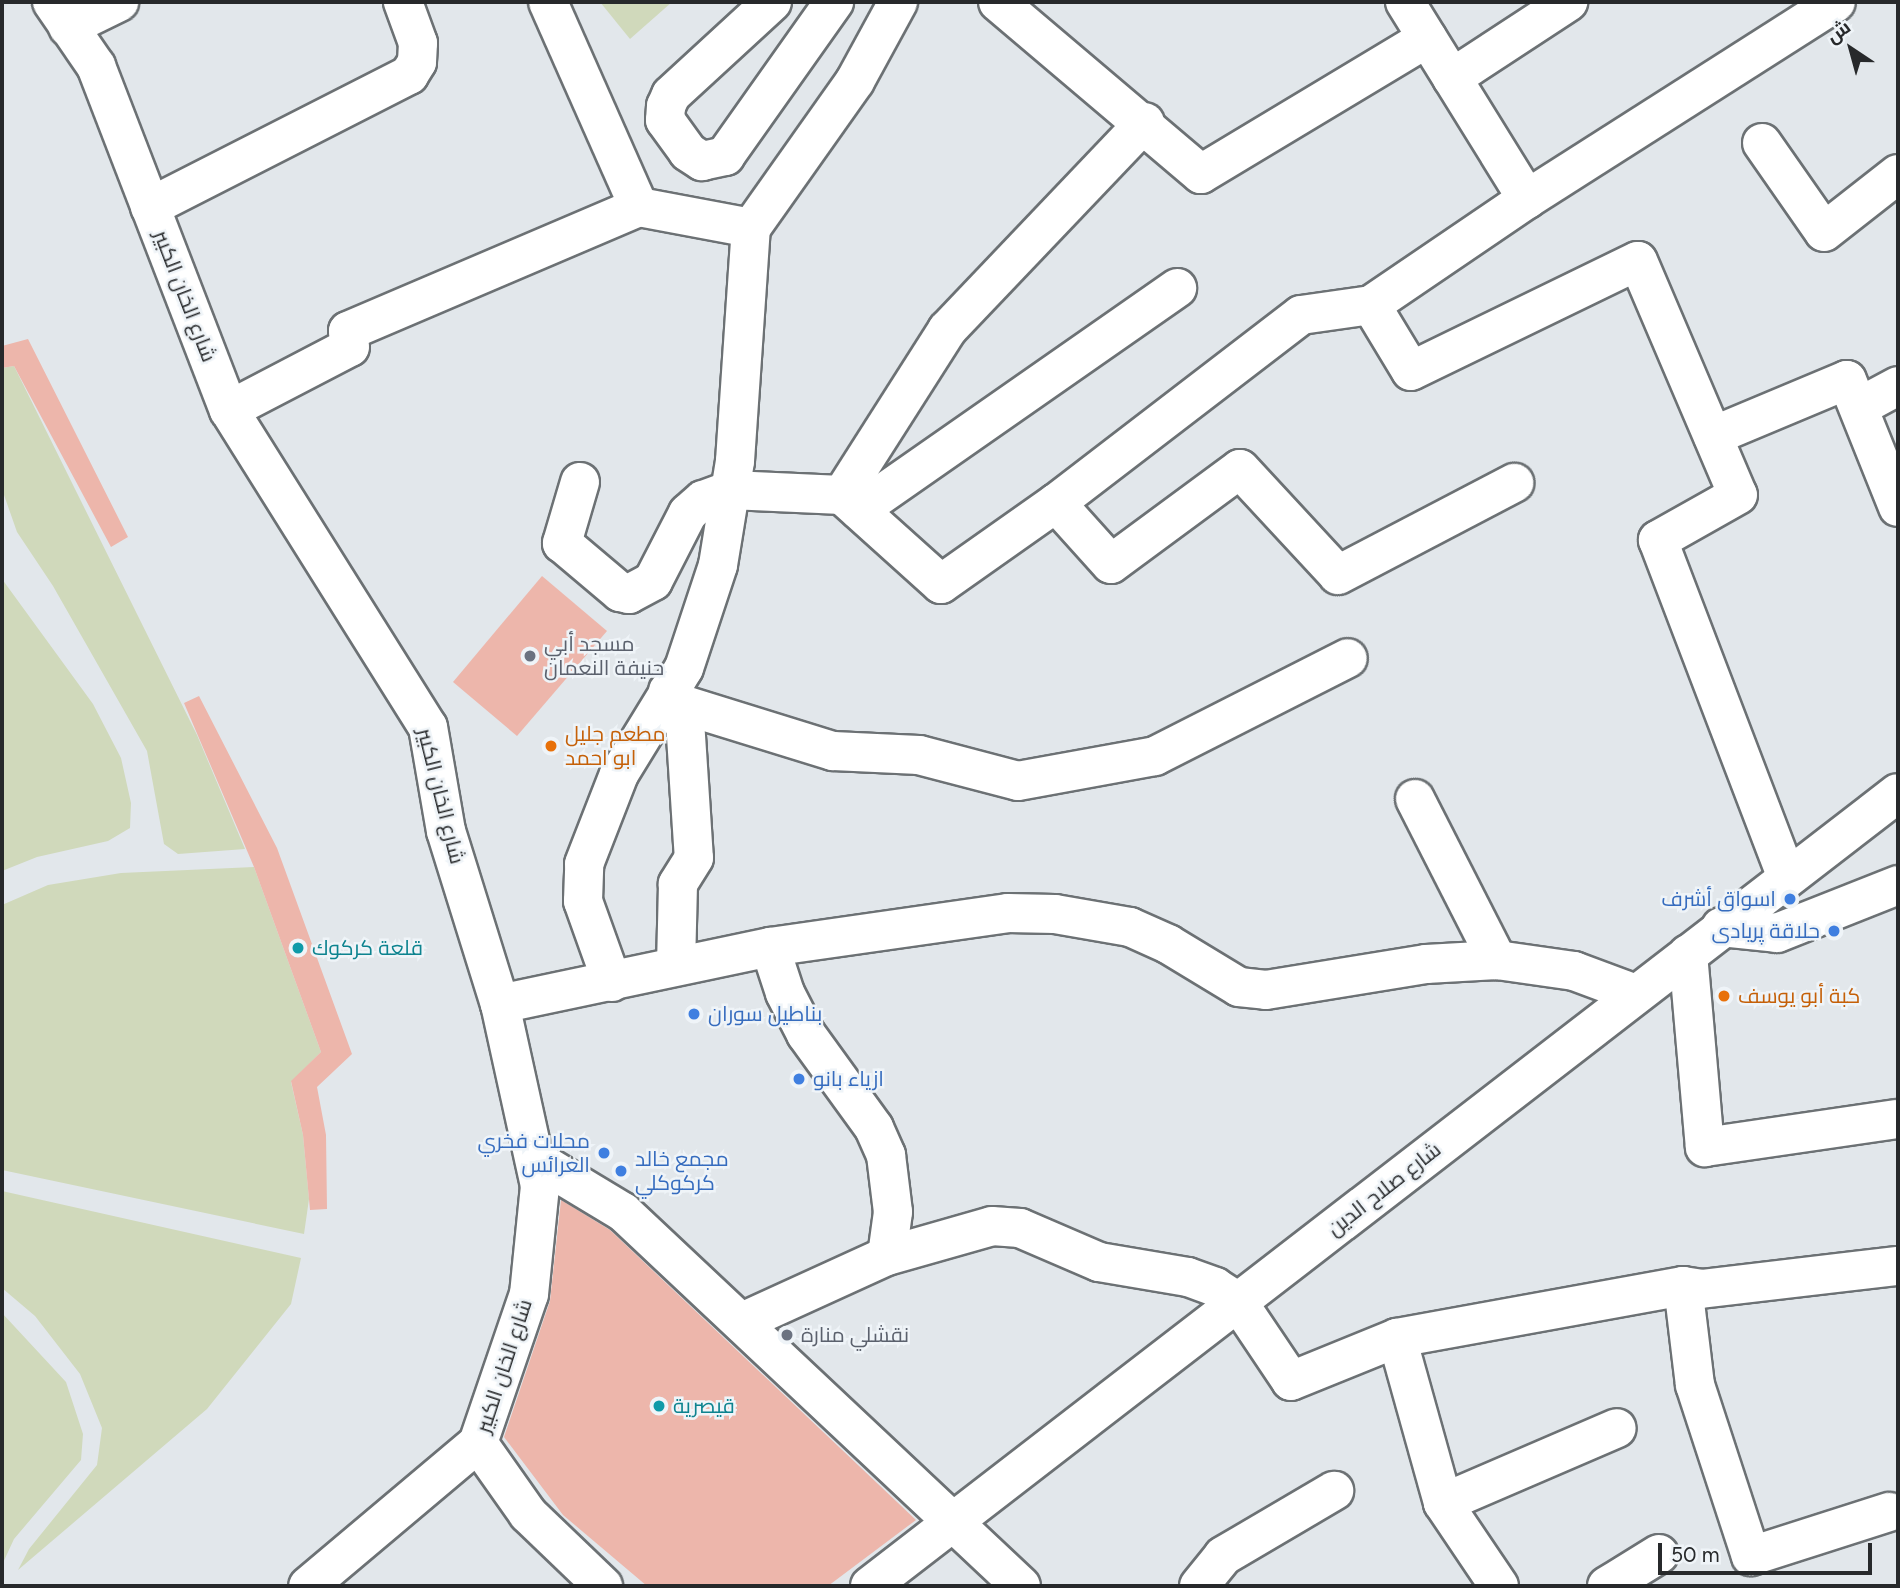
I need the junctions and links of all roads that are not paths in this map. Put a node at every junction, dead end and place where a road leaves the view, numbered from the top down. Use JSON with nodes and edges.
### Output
{"nodes":[{"id":1,"x":119,"y":2,"type":"edge"},
{"id":2,"x":403,"y":2,"type":"edge"},
{"id":3,"x":548,"y":2,"type":"edge"},
{"id":4,"x":772,"y":2,"type":"edge"},
{"id":5,"x":834,"y":2,"type":"edge"},
{"id":6,"x":898,"y":2,"type":"edge"},
{"id":7,"x":998,"y":2,"type":"edge"},
{"id":8,"x":1405,"y":2,"type":"edge"},
{"id":9,"x":1568,"y":2,"type":"edge"},
{"id":10,"x":1836,"y":2,"type":"edge"},
{"id":11,"x":60,"y":14,"type":"edge"},
{"id":12,"x":1427,"y":38,"type":"junction"},
{"id":13,"x":1452,"y":78,"type":"junction"},
{"id":14,"x":1145,"y":122,"type":"junction"},
{"id":15,"x":1762,"y":143,"type":"dead end"},
{"id":16,"x":1898,"y":174,"type":"edge"},
{"id":17,"x":1527,"y":199,"type":"junction"},
{"id":18,"x":150,"y":206,"type":"junction"},
{"id":19,"x":639,"y":207,"type":"junction"},
{"id":20,"x":751,"y":228,"type":"junction"},
{"id":21,"x":1177,"y":288,"type":"dead end"},
{"id":22,"x":1371,"y":305,"type":"junction"},
{"id":23,"x":1898,"y":386,"type":"edge"},
{"id":24,"x":1859,"y":407,"type":"junction"},
{"id":25,"x":229,"y":410,"type":"junction"},
{"id":26,"x":1713,"y":436,"type":"junction"},
{"id":27,"x":1890,"y":461,"type":"edge"},
{"id":28,"x":580,"y":482,"type":"dead end"},
{"id":29,"x":1514,"y":483,"type":"dead end"},
{"id":30,"x":730,"y":490,"type":"junction"},
{"id":31,"x":851,"y":503,"type":"junction"},
{"id":32,"x":1056,"y":503,"type":"junction"},
{"id":33,"x":1898,"y":507,"type":"edge"},
{"id":34,"x":1348,"y":658,"type":"dead end"},
{"id":35,"x":676,"y":698,"type":"junction"},
{"id":36,"x":1898,"y":793,"type":"edge"},
{"id":37,"x":1415,"y":799,"type":"dead end"},
{"id":38,"x":1787,"y":877,"type":"junction"},
{"id":39,"x":1898,"y":885,"type":"edge"},
{"id":40,"x":1721,"y":928,"type":"junction"},
{"id":41,"x":770,"y":947,"type":"junction"},
{"id":42,"x":1688,"y":954,"type":"junction"},
{"id":43,"x":1497,"y":960,"type":"junction"},
{"id":44,"x":676,"y":965,"type":"junction"},
{"id":45,"x":612,"y":982,"type":"junction"},
{"id":46,"x":1636,"y":994,"type":"junction"},
{"id":47,"x":500,"y":1004,"type":"junction"},
{"id":48,"x":1896,"y":1119,"type":"dead end"},
{"id":49,"x":535,"y":1160,"type":"junction"},
{"id":50,"x":887,"y":1256,"type":"junction"},
{"id":51,"x":1898,"y":1266,"type":"edge"},
{"id":52,"x":1683,"y":1286,"type":"junction"},
{"id":53,"x":1238,"y":1302,"type":"junction"},
{"id":54,"x":742,"y":1322,"type":"junction"},
{"id":55,"x":1396,"y":1338,"type":"junction"},
{"id":56,"x":1617,"y":1427,"type":"dead end"},
{"id":57,"x":478,"y":1443,"type":"junction"},
{"id":58,"x":1334,"y":1491,"type":"dead end"},
{"id":59,"x":1443,"y":1503,"type":"junction"},
{"id":60,"x":1889,"y":1512,"type":"dead end"},
{"id":61,"x":954,"y":1521,"type":"junction"},
{"id":62,"x":1659,"y":1554,"type":"dead end"},
{"id":63,"x":308,"y":1586,"type":"edge"},
{"id":64,"x":603,"y":1586,"type":"edge"},
{"id":65,"x":870,"y":1586,"type":"edge"},
{"id":66,"x":1021,"y":1586,"type":"edge"},
{"id":67,"x":1199,"y":1586,"type":"edge"},
{"id":68,"x":1499,"y":1586,"type":"edge"},
{"id":69,"x":1607,"y":1586,"type":"edge"}],
"edges":[{"from":1,"to":11,"type":"street"},
{"from":2,"to":18,"type":"street"},
{"from":3,"to":19,"type":"street"},
{"from":4,"to":5,"type":"street"},
{"from":6,"to":20,"type":"street"},
{"from":7,"to":14,"type":"street"},
{"from":8,"to":12,"type":"street"},
{"from":9,"to":13,"type":"street"},
{"from":10,"to":17,"type":"street"},
{"from":11,"to":18,"type":"street","name":"شارع الخان الكبير"},
{"from":12,"to":13,"type":"street"},
{"from":12,"to":14,"type":"street"},
{"from":13,"to":17,"type":"street"},
{"from":14,"to":31,"type":"street"},
{"from":15,"to":16,"type":"street"},
{"from":17,"to":22,"type":"street"},
{"from":18,"to":25,"type":"street","name":"شارع الخان الكبير"},
{"from":19,"to":20,"type":"street"},
{"from":19,"to":25,"type":"street"},
{"from":20,"to":30,"type":"street"},
{"from":21,"to":31,"type":"street"},
{"from":22,"to":26,"type":"street"},
{"from":22,"to":32,"type":"street"},
{"from":23,"to":24,"type":"street"},
{"from":24,"to":26,"type":"street"},
{"from":24,"to":27,"type":"street"},
{"from":25,"to":47,"type":"street","name":"شارع الخان الكبير"},
{"from":26,"to":38,"type":"street"},
{"from":27,"to":33,"type":"street"},
{"from":28,"to":30,"type":"street"},
{"from":29,"to":32,"type":"street"},
{"from":30,"to":31,"type":"street"},
{"from":30,"to":35,"type":"street"},
{"from":31,"to":32,"type":"street"},
{"from":34,"to":35,"type":"street"},
{"from":35,"to":44,"type":"street"},
{"from":35,"to":45,"type":"street"},
{"from":36,"to":38,"type":"street","name":"شارع صلاح الدين"},
{"from":37,"to":43,"type":"street"},
{"from":38,"to":40,"type":"street","name":"شارع صلاح الدين"},
{"from":39,"to":40,"type":"street"},
{"from":40,"to":42,"type":"street","name":"شارع صلاح الدين"},
{"from":41,"to":43,"type":"street"},
{"from":41,"to":44,"type":"street"},
{"from":41,"to":50,"type":"street"},
{"from":42,"to":46,"type":"street","name":"شارع صلاح الدين"},
{"from":42,"to":48,"type":"street"},
{"from":43,"to":46,"type":"street"},
{"from":44,"to":45,"type":"street"},
{"from":45,"to":47,"type":"street"},
{"from":46,"to":53,"type":"street","name":"شارع صلاح الدين"},
{"from":47,"to":49,"type":"street","name":"شارع الخان الكبير"},
{"from":49,"to":54,"type":"street"},
{"from":49,"to":57,"type":"street","name":"شارع الخان الكبير"},
{"from":50,"to":53,"type":"street"},
{"from":50,"to":54,"type":"street"},
{"from":51,"to":52,"type":"street"},
{"from":52,"to":55,"type":"street"},
{"from":52,"to":60,"type":"street"},
{"from":53,"to":55,"type":"street"},
{"from":53,"to":61,"type":"street","name":"شارع صلاح الدين"},
{"from":54,"to":61,"type":"street"},
{"from":55,"to":59,"type":"street"},
{"from":56,"to":59,"type":"street"},
{"from":57,"to":63,"type":"street","name":"شارع الخان الكبير"},
{"from":57,"to":64,"type":"street"},
{"from":58,"to":67,"type":"street"},
{"from":59,"to":68,"type":"street"},
{"from":61,"to":65,"type":"street","name":"شارع صلاح الدين"},
{"from":61,"to":66,"type":"street"},
{"from":62,"to":69,"type":"street"}]}
